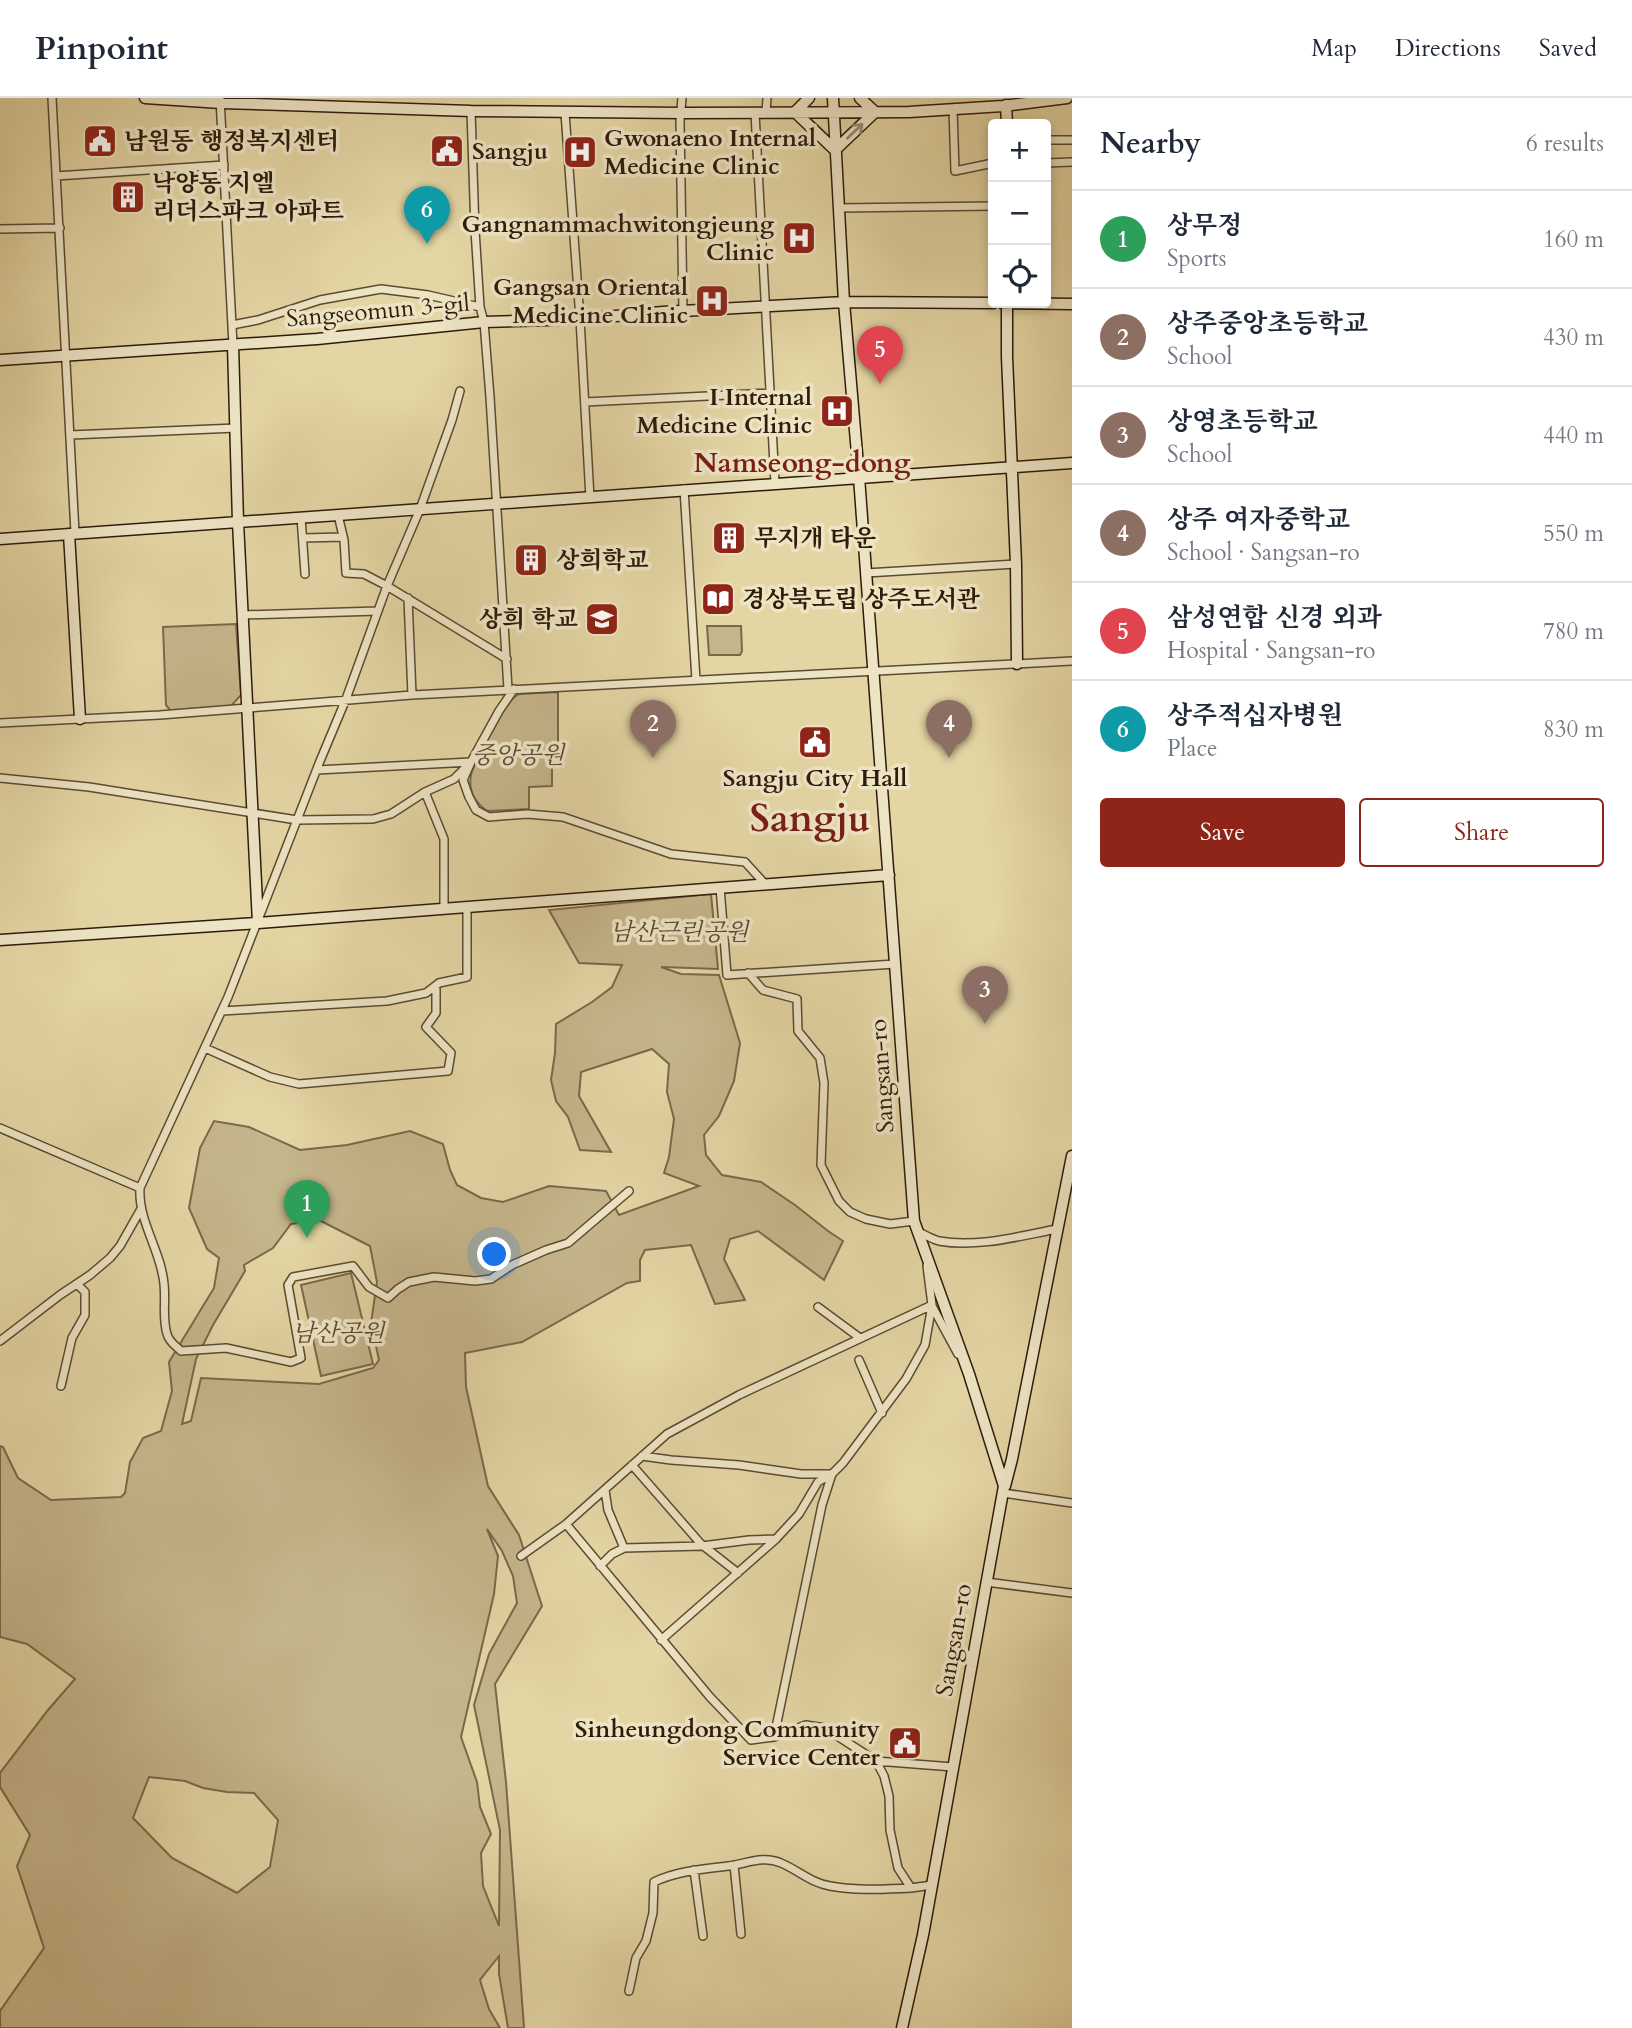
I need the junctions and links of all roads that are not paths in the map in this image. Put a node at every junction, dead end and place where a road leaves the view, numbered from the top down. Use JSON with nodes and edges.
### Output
{"nodes":[{"id":1,"x":52,"y":98,"type":"edge"},
{"id":2,"x":145,"y":98,"type":"edge"},
{"id":3,"x":434,"y":98,"type":"edge"},
{"id":4,"x":682,"y":98,"type":"edge"},
{"id":5,"x":767,"y":98,"type":"edge"},
{"id":6,"x":809,"y":98,"type":"edge"},
{"id":7,"x":833,"y":98,"type":"edge"},
{"id":8,"x":860,"y":98,"type":"edge"},
{"id":9,"x":1067,"y":98,"type":"edge"},
{"id":10,"x":220,"y":101,"type":"edge"},
{"id":11,"x":372,"y":103,"type":"edge"},
{"id":12,"x":1004,"y":103,"type":"edge"},
{"id":13,"x":953,"y":109,"type":"junction"},
{"id":14,"x":434,"y":110,"type":"junction"},
{"id":15,"x":471,"y":111,"type":"junction"},
{"id":16,"x":795,"y":112,"type":"junction"},
{"id":17,"x":834,"y":112,"type":"junction"},
{"id":18,"x":875,"y":112,"type":"junction"},
{"id":19,"x":565,"y":113,"type":"junction"},
{"id":20,"x":760,"y":113,"type":"junction"},
{"id":21,"x":682,"y":114,"type":"junction"},
{"id":22,"x":1072,"y":139,"type":"edge"},
{"id":23,"x":1051,"y":140,"type":"edge"},
{"id":24,"x":835,"y":150,"type":"junction"},
{"id":25,"x":1072,"y":162,"type":"edge"},
{"id":26,"x":1051,"y":163,"type":"edge"},
{"id":27,"x":988,"y":164,"type":"edge"},
{"id":28,"x":224,"y":165,"type":"junction"},
{"id":29,"x":57,"y":176,"type":"junction"},
{"id":30,"x":988,"y":206,"type":"edge"},
{"id":31,"x":839,"y":208,"type":"junction"},
{"id":32,"x":60,"y":228,"type":"junction"},
{"id":33,"x":0,"y":229,"type":"edge"},
{"id":34,"x":844,"y":302,"type":"junction"},
{"id":35,"x":988,"y":303,"type":"edge"},
{"id":36,"x":1051,"y":304,"type":"edge"},
{"id":37,"x":1072,"y":304,"type":"edge"},
{"id":38,"x":480,"y":307,"type":"junction"},
{"id":39,"x":765,"y":307,"type":"junction"},
{"id":40,"x":1007,"y":308,"type":"edge"},
{"id":41,"x":683,"y":311,"type":"junction"},
{"id":42,"x":580,"y":319,"type":"junction"},
{"id":43,"x":484,"y":322,"type":"junction"},
{"id":44,"x":232,"y":325,"type":"junction"},
{"id":45,"x":233,"y":345,"type":"junction"},
{"id":46,"x":65,"y":356,"type":"junction"},
{"id":47,"x":0,"y":360,"type":"edge"},
{"id":48,"x":460,"y":391,"type":"dead end"},
{"id":49,"x":770,"y":393,"type":"junction"},
{"id":50,"x":585,"y":402,"type":"junction"},
{"id":51,"x":236,"y":428,"type":"junction"},
{"id":52,"x":70,"y":435,"type":"junction"},
{"id":53,"x":1072,"y":463,"type":"edge"},
{"id":54,"x":1013,"y":466,"type":"junction"},
{"id":55,"x":859,"y":477,"type":"junction"},
{"id":56,"x":775,"y":483,"type":"junction"},
{"id":57,"x":684,"y":489,"type":"junction"},
{"id":58,"x":590,"y":498,"type":"junction"},
{"id":59,"x":498,"y":504,"type":"junction"},
{"id":60,"x":420,"y":509,"type":"junction"},
{"id":61,"x":338,"y":515,"type":"junction"},
{"id":62,"x":301,"y":517,"type":"junction"},
{"id":63,"x":238,"y":522,"type":"junction"},
{"id":64,"x":72,"y":534,"type":"junction"},
{"id":65,"x":343,"y":537,"type":"junction"},
{"id":66,"x":303,"y":538,"type":"junction"},
{"id":67,"x":0,"y":539,"type":"edge"},
{"id":68,"x":1016,"y":564,"type":"junction"},
{"id":69,"x":866,"y":573,"type":"junction"},
{"id":70,"x":305,"y":574,"type":"dead end"},
{"id":71,"x":387,"y":586,"type":"junction"},
{"id":72,"x":408,"y":598,"type":"junction"},
{"id":73,"x":378,"y":611,"type":"junction"},
{"id":74,"x":243,"y":615,"type":"junction"},
{"id":75,"x":507,"y":659,"type":"junction"},
{"id":76,"x":1072,"y":661,"type":"edge"},
{"id":77,"x":1017,"y":664,"type":"junction"},
{"id":78,"x":873,"y":672,"type":"junction"},
{"id":79,"x":696,"y":680,"type":"junction"},
{"id":80,"x":511,"y":689,"type":"junction"},
{"id":81,"x":412,"y":695,"type":"junction"},
{"id":82,"x":346,"y":699,"type":"junction"},
{"id":83,"x":248,"y":708,"type":"junction"},
{"id":84,"x":80,"y":719,"type":"junction"},
{"id":85,"x":0,"y":723,"type":"edge"},
{"id":86,"x":471,"y":761,"type":"junction"},
{"id":87,"x":317,"y":770,"type":"junction"},
{"id":88,"x":0,"y":778,"type":"edge"},
{"id":89,"x":425,"y":792,"type":"junction"},
{"id":90,"x":253,"y":814,"type":"junction"},
{"id":91,"x":297,"y":820,"type":"junction"},
{"id":92,"x":889,"y":875,"type":"junction"},
{"id":93,"x":765,"y":884,"type":"junction"},
{"id":94,"x":720,"y":887,"type":"junction"},
{"id":95,"x":467,"y":906,"type":"junction"},
{"id":96,"x":444,"y":908,"type":"junction"},
{"id":97,"x":258,"y":923,"type":"junction"},
{"id":98,"x":0,"y":940,"type":"edge"},
{"id":99,"x":895,"y":964,"type":"junction"},
{"id":100,"x":748,"y":973,"type":"junction"},
{"id":101,"x":436,"y":986,"type":"junction"},
{"id":102,"x":222,"y":1011,"type":"junction"},
{"id":103,"x":205,"y":1048,"type":"junction"},
{"id":104,"x":0,"y":1128,"type":"edge"},
{"id":105,"x":1072,"y":1156,"type":"edge"},
{"id":106,"x":140,"y":1188,"type":"junction"},
{"id":107,"x":629,"y":1191,"type":"dead end"},
{"id":108,"x":141,"y":1209,"type":"junction"},
{"id":109,"x":914,"y":1221,"type":"junction"},
{"id":110,"x":1057,"y":1229,"type":"junction"},
{"id":111,"x":919,"y":1232,"type":"junction"},
{"id":112,"x":926,"y":1259,"type":"junction"},
{"id":113,"x":77,"y":1284,"type":"junction"},
{"id":114,"x":932,"y":1305,"type":"junction"},
{"id":115,"x":818,"y":1307,"type":"dead end"},
{"id":116,"x":0,"y":1331,"type":"edge"},
{"id":117,"x":9,"y":1334,"type":"junction"},
{"id":118,"x":860,"y":1338,"type":"junction"},
{"id":119,"x":0,"y":1341,"type":"edge"},
{"id":120,"x":859,"y":1360,"type":"dead end"},
{"id":121,"x":969,"y":1374,"type":"junction"},
{"id":122,"x":61,"y":1386,"type":"dead end"},
{"id":123,"x":882,"y":1413,"type":"junction"},
{"id":124,"x":642,"y":1456,"type":"junction"},
{"id":125,"x":632,"y":1465,"type":"junction"},
{"id":126,"x":832,"y":1474,"type":"junction"},
{"id":127,"x":605,"y":1490,"type":"junction"},
{"id":128,"x":1003,"y":1493,"type":"junction"},
{"id":129,"x":1072,"y":1503,"type":"edge"},
{"id":130,"x":566,"y":1524,"type":"junction"},
{"id":131,"x":776,"y":1539,"type":"junction"},
{"id":132,"x":702,"y":1546,"type":"junction"},
{"id":133,"x":624,"y":1548,"type":"junction"},
{"id":134,"x":521,"y":1556,"type":"dead end"},
{"id":135,"x":600,"y":1566,"type":"junction"},
{"id":136,"x":737,"y":1573,"type":"junction"},
{"id":137,"x":986,"y":1582,"type":"junction"},
{"id":138,"x":1072,"y":1594,"type":"edge"},
{"id":139,"x":661,"y":1640,"type":"junction"},
{"id":140,"x":774,"y":1737,"type":"junction"},
{"id":141,"x":876,"y":1761,"type":"junction"},
{"id":142,"x":953,"y":1767,"type":"junction"},
{"id":143,"x":734,"y":1865,"type":"junction"},
{"id":144,"x":694,"y":1870,"type":"junction"},
{"id":145,"x":932,"y":1885,"type":"junction"},
{"id":146,"x":911,"y":1888,"type":"junction"},
{"id":147,"x":741,"y":1934,"type":"dead end"},
{"id":148,"x":703,"y":1936,"type":"dead end"},
{"id":149,"x":629,"y":1991,"type":"dead end"},
{"id":150,"x":902,"y":2028,"type":"edge"}],
"edges":[{"from":1,"to":29,"type":"street"},
{"from":2,"to":10,"type":"street"},
{"from":3,"to":14,"type":"street"},
{"from":4,"to":21,"type":"street"},
{"from":5,"to":20,"type":"street"},
{"from":6,"to":16,"type":"street"},
{"from":7,"to":17,"type":"street","name":"Sangsan-ro"},
{"from":8,"to":18,"type":"street"},
{"from":9,"to":12,"type":"street"},
{"from":10,"to":11,"type":"street"},
{"from":10,"to":28,"type":"street"},
{"from":11,"to":14,"type":"street"},
{"from":12,"to":13,"type":"street"},
{"from":13,"to":18,"type":"street"},
{"from":13,"to":27,"type":"street"},
{"from":14,"to":15,"type":"street"},
{"from":15,"to":19,"type":"street"},
{"from":15,"to":38,"type":"street"},
{"from":16,"to":17,"type":"street"},
{"from":16,"to":20,"type":"street"},
{"from":16,"to":24,"type":"street"},
{"from":17,"to":18,"type":"street"},
{"from":17,"to":24,"type":"street","name":"Sangsan-ro"},
{"from":24,"to":18,"type":"street","one_way":true},
{"from":19,"to":21,"type":"street"},
{"from":19,"to":42,"type":"street"},
{"from":20,"to":21,"type":"street"},
{"from":20,"to":39,"type":"street"},
{"from":21,"to":41,"type":"street"},
{"from":22,"to":23,"type":"street"},
{"from":24,"to":31,"type":"street","name":"Sangsan-ro"},
{"from":25,"to":26,"type":"street"},
{"from":28,"to":29,"type":"street"},
{"from":28,"to":44,"type":"street"},
{"from":29,"to":32,"type":"street"},
{"from":30,"to":31,"type":"street"},
{"from":31,"to":34,"type":"street","name":"Sangsan-ro"},
{"from":32,"to":33,"type":"street"},
{"from":32,"to":46,"type":"street"},
{"from":34,"to":35,"type":"street","name":"Sangseomun 3-gil"},
{"from":34,"to":39,"type":"street","name":"Sangseomun 3-gil"},
{"from":34,"to":55,"type":"street","name":"Sangsan-ro"},
{"from":36,"to":37,"type":"street"},
{"from":38,"to":43,"type":"street"},
{"from":38,"to":44,"type":"street"},
{"from":39,"to":41,"type":"street","name":"Sangseomun 3-gil"},
{"from":39,"to":49,"type":"street"},
{"from":40,"to":54,"type":"street"},
{"from":41,"to":42,"type":"street","name":"Sangseomun 3-gil"},
{"from":42,"to":43,"type":"street","name":"Sangseomun 3-gil"},
{"from":42,"to":50,"type":"street"},
{"from":43,"to":45,"type":"street","name":"Sangseomun 3-gil"},
{"from":43,"to":59,"type":"street"},
{"from":44,"to":45,"type":"street"},
{"from":45,"to":46,"type":"street","name":"Sangseomun 3-gil"},
{"from":45,"to":51,"type":"street"},
{"from":46,"to":47,"type":"street","name":"Sangseomun 3-gil"},
{"from":46,"to":52,"type":"street"},
{"from":48,"to":60,"type":"street"},
{"from":49,"to":50,"type":"street"},
{"from":49,"to":56,"type":"street"},
{"from":50,"to":58,"type":"street"},
{"from":51,"to":52,"type":"street"},
{"from":51,"to":63,"type":"street"},
{"from":52,"to":64,"type":"street"},
{"from":53,"to":54,"type":"street"},
{"from":54,"to":55,"type":"street"},
{"from":54,"to":68,"type":"street"},
{"from":55,"to":56,"type":"street"},
{"from":55,"to":69,"type":"street","name":"Sangsan-ro"},
{"from":56,"to":57,"type":"street"},
{"from":57,"to":58,"type":"street"},
{"from":57,"to":79,"type":"street"},
{"from":58,"to":59,"type":"street"},
{"from":59,"to":60,"type":"street"},
{"from":59,"to":75,"type":"street"},
{"from":60,"to":61,"type":"street"},
{"from":60,"to":71,"type":"street"},
{"from":61,"to":62,"type":"street"},
{"from":61,"to":65,"type":"street"},
{"from":62,"to":63,"type":"street"},
{"from":62,"to":66,"type":"street"},
{"from":63,"to":64,"type":"street"},
{"from":63,"to":74,"type":"street"},
{"from":64,"to":67,"type":"street"},
{"from":64,"to":84,"type":"street"},
{"from":65,"to":66,"type":"street"},
{"from":65,"to":71,"type":"street"},
{"from":66,"to":70,"type":"street"},
{"from":68,"to":69,"type":"street"},
{"from":68,"to":77,"type":"street"},
{"from":69,"to":78,"type":"street","name":"Sangsan-ro"},
{"from":71,"to":72,"type":"street"},
{"from":71,"to":73,"type":"street"},
{"from":72,"to":75,"type":"street"},
{"from":72,"to":81,"type":"street"},
{"from":73,"to":74,"type":"street"},
{"from":73,"to":82,"type":"street"},
{"from":74,"to":83,"type":"street"},
{"from":75,"to":80,"type":"street"},
{"from":76,"to":77,"type":"street"},
{"from":77,"to":78,"type":"street"},
{"from":78,"to":79,"type":"street"},
{"from":78,"to":92,"type":"street","name":"Sangsan-ro"},
{"from":79,"to":80,"type":"street"},
{"from":80,"to":81,"type":"street"},
{"from":80,"to":86,"type":"street"},
{"from":81,"to":82,"type":"street"},
{"from":82,"to":83,"type":"street"},
{"from":82,"to":87,"type":"street"},
{"from":83,"to":84,"type":"street"},
{"from":83,"to":90,"type":"street"},
{"from":84,"to":85,"type":"street"},
{"from":86,"to":87,"type":"street"},
{"from":86,"to":89,"type":"street"},
{"from":86,"to":93,"type":"street"},
{"from":87,"to":91,"type":"street"},
{"from":88,"to":90,"type":"street"},
{"from":89,"to":91,"type":"street"},
{"from":89,"to":96,"type":"street"},
{"from":90,"to":91,"type":"street"},
{"from":90,"to":97,"type":"street"},
{"from":91,"to":97,"type":"street"},
{"from":92,"to":93,"type":"street"},
{"from":92,"to":99,"type":"street","name":"Sangsan-ro"},
{"from":93,"to":94,"type":"street"},
{"from":94,"to":95,"type":"street"},
{"from":94,"to":100,"type":"street"},
{"from":95,"to":96,"type":"street"},
{"from":95,"to":101,"type":"street"},
{"from":96,"to":97,"type":"street"},
{"from":97,"to":98,"type":"street"},
{"from":97,"to":102,"type":"street"},
{"from":99,"to":100,"type":"street"},
{"from":99,"to":109,"type":"street","name":"Sangsan-ro"},
{"from":100,"to":109,"type":"street"},
{"from":101,"to":102,"type":"street"},
{"from":101,"to":103,"type":"street"},
{"from":102,"to":103,"type":"street"},
{"from":103,"to":106,"type":"street"},
{"from":104,"to":106,"type":"street"},
{"from":105,"to":110,"type":"street"},
{"from":106,"to":108,"type":"street"},
{"from":107,"to":108,"type":"street"},
{"from":108,"to":113,"type":"street"},
{"from":109,"to":111,"type":"street","name":"Sangsan-ro"},
{"from":110,"to":111,"type":"street"},
{"from":110,"to":128,"type":"street"},
{"from":111,"to":112,"type":"street","name":"Sangsan-ro"},
{"from":112,"to":114,"type":"street"},
{"from":112,"to":121,"type":"street","name":"Sangsan-ro"},
{"from":113,"to":117,"type":"street"},
{"from":113,"to":122,"type":"street"},
{"from":114,"to":118,"type":"street"},
{"from":114,"to":121,"type":"street"},
{"from":114,"to":123,"type":"street"},
{"from":115,"to":118,"type":"street"},
{"from":116,"to":117,"type":"street"},
{"from":117,"to":119,"type":"street"},
{"from":118,"to":124,"type":"street"},
{"from":120,"to":123,"type":"street"},
{"from":121,"to":128,"type":"street","name":"Sangsan-ro"},
{"from":123,"to":126,"type":"street"},
{"from":124,"to":125,"type":"street"},
{"from":124,"to":126,"type":"street"},
{"from":125,"to":127,"type":"street"},
{"from":125,"to":132,"type":"street"},
{"from":126,"to":131,"type":"street"},
{"from":126,"to":140,"type":"street"},
{"from":127,"to":130,"type":"street"},
{"from":127,"to":133,"type":"street"},
{"from":128,"to":129,"type":"street"},
{"from":128,"to":137,"type":"street","name":"Sangsan-ro"},
{"from":130,"to":134,"type":"street"},
{"from":130,"to":135,"type":"street"},
{"from":131,"to":132,"type":"street"},
{"from":131,"to":136,"type":"street"},
{"from":132,"to":133,"type":"street"},
{"from":132,"to":136,"type":"street"},
{"from":133,"to":135,"type":"street"},
{"from":135,"to":139,"type":"street"},
{"from":136,"to":139,"type":"street"},
{"from":137,"to":138,"type":"street"},
{"from":137,"to":142,"type":"street","name":"Sangsan-ro"},
{"from":139,"to":140,"type":"street"},
{"from":140,"to":141,"type":"street"},
{"from":141,"to":142,"type":"street"},
{"from":141,"to":146,"type":"street"},
{"from":142,"to":145,"type":"street","name":"Sangsan-ro"},
{"from":143,"to":144,"type":"street"},
{"from":143,"to":146,"type":"street"},
{"from":143,"to":147,"type":"street"},
{"from":144,"to":148,"type":"street"},
{"from":144,"to":149,"type":"street"},
{"from":145,"to":146,"type":"street"},
{"from":145,"to":150,"type":"street","name":"Sangsan-ro"}]}
